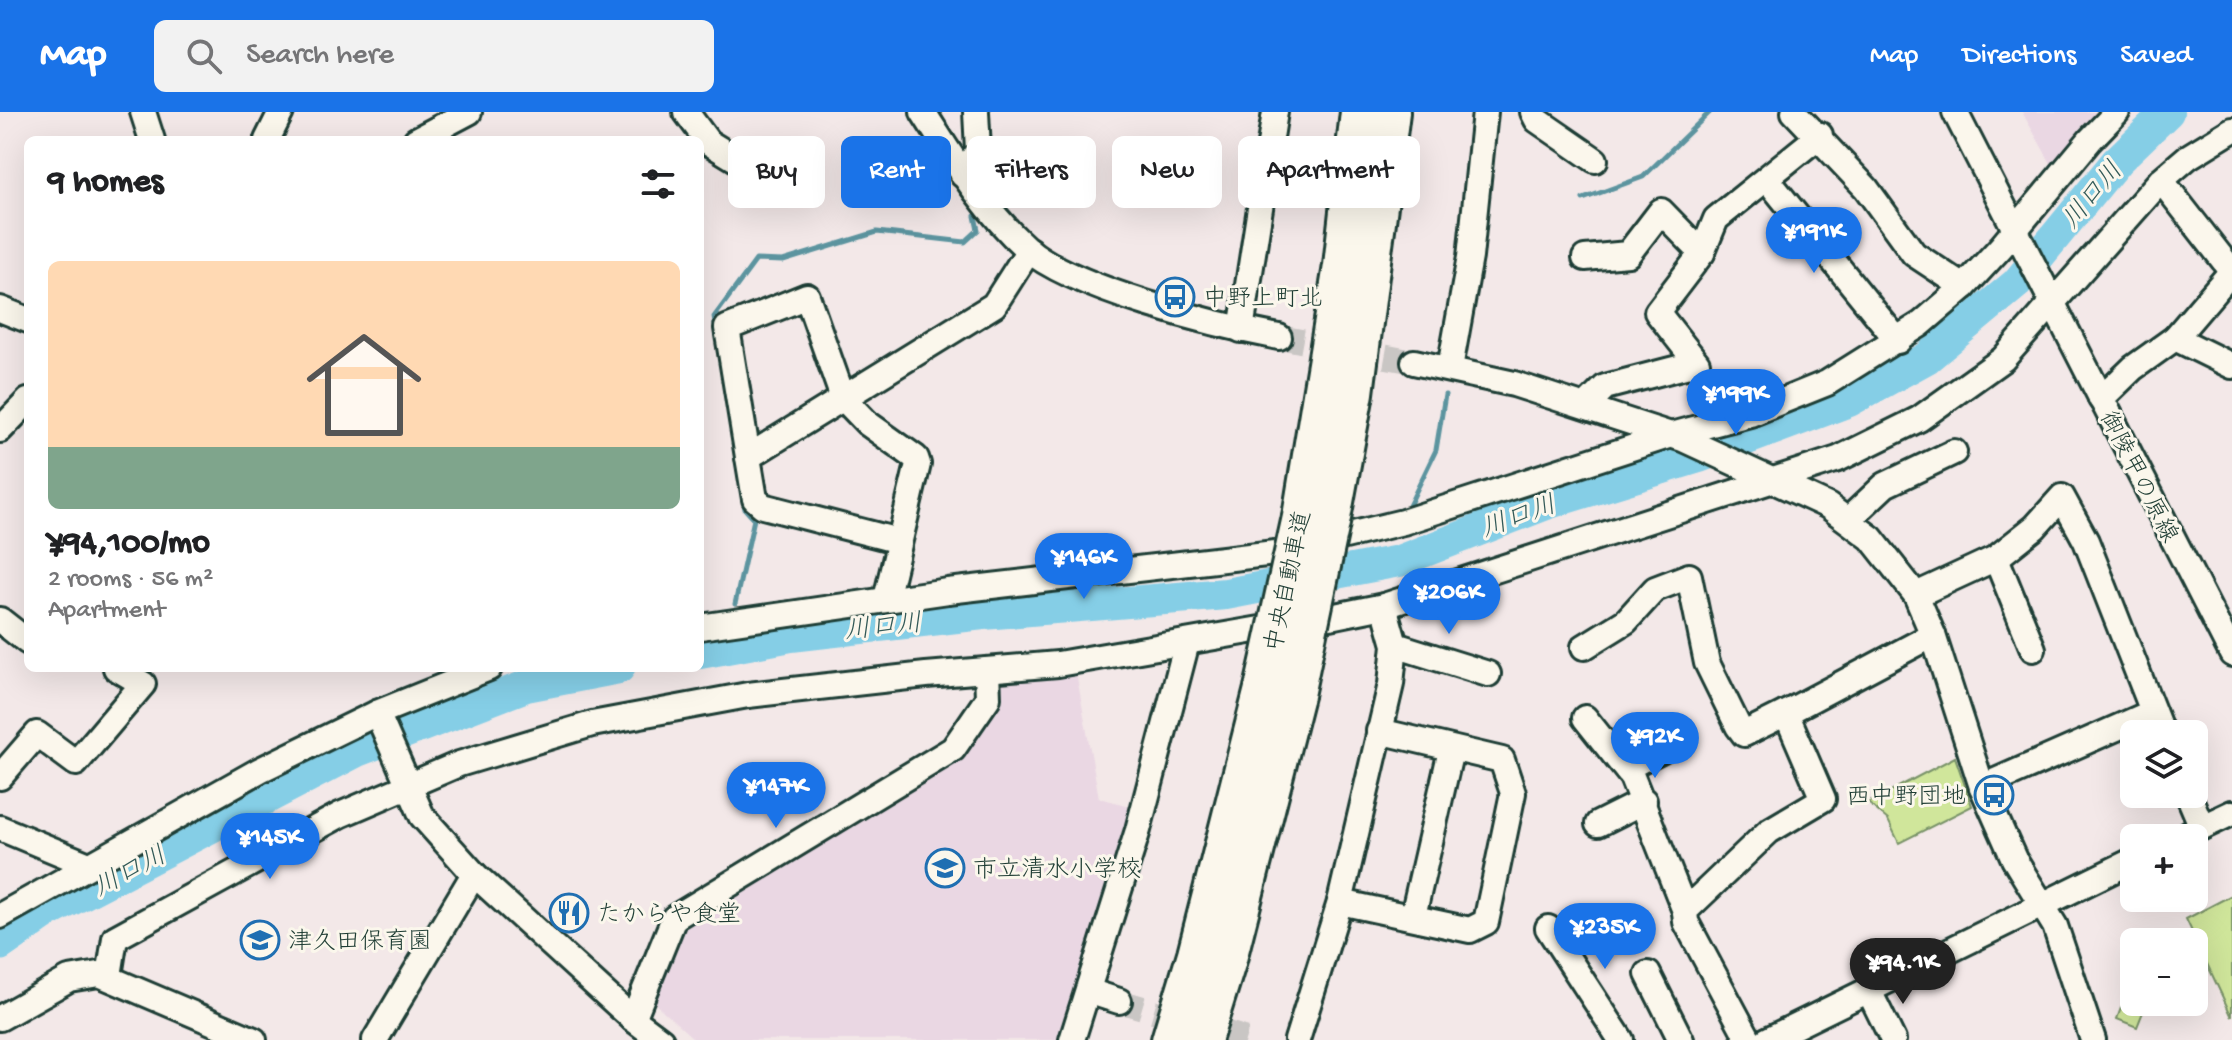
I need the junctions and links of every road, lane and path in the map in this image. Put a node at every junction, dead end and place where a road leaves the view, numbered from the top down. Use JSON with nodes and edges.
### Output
{"nodes":[{"id":1,"x":143,"y":112,"type":"edge"},
{"id":2,"x":281,"y":112,"type":"edge"},
{"id":3,"x":686,"y":112,"type":"edge"},
{"id":4,"x":923,"y":112,"type":"edge"},
{"id":5,"x":976,"y":112,"type":"edge"},
{"id":6,"x":1275,"y":112,"type":"edge"},
{"id":7,"x":1359,"y":112,"type":"edge"},
{"id":8,"x":1391,"y":112,"type":"edge"},
{"id":9,"x":1485,"y":112,"type":"edge"},
{"id":10,"x":1533,"y":112,"type":"edge"},
{"id":11,"x":1794,"y":112,"type":"edge"},
{"id":12,"x":1955,"y":112,"type":"edge"},
{"id":13,"x":2117,"y":112,"type":"edge"},
{"id":14,"x":465,"y":113,"type":"edge"},
{"id":15,"x":2232,"y":130,"type":"edge"},
{"id":16,"x":1820,"y":135,"type":"junction"},
{"id":17,"x":151,"y":136,"type":"edge"},
{"id":18,"x":269,"y":136,"type":"edge"},
{"id":19,"x":423,"y":136,"type":"edge"},
{"id":20,"x":704,"y":136,"type":"edge"},
{"id":21,"x":704,"y":137,"type":"edge"},
{"id":22,"x":728,"y":154,"type":"edge"},
{"id":23,"x":1595,"y":160,"type":"dead end"},
{"id":24,"x":963,"y":175,"type":"junction"},
{"id":25,"x":1767,"y":179,"type":"junction"},
{"id":26,"x":2161,"y":180,"type":"junction"},
{"id":27,"x":2017,"y":234,"type":"junction"},
{"id":28,"x":1029,"y":250,"type":"junction"},
{"id":29,"x":1702,"y":253,"type":"junction"},
{"id":30,"x":1585,"y":258,"type":"dead end"},
{"id":31,"x":2232,"y":271,"type":"edge"},
{"id":32,"x":1964,"y":287,"type":"junction"},
{"id":33,"x":2052,"y":301,"type":"junction"},
{"id":34,"x":0,"y":309,"type":"edge"},
{"id":35,"x":24,"y":318,"type":"edge"},
{"id":36,"x":1241,"y":330,"type":"junction"},
{"id":37,"x":1279,"y":337,"type":"tunnel mouth"},
{"id":38,"x":2175,"y":338,"type":"junction"},
{"id":39,"x":1898,"y":341,"type":"junction"},
{"id":40,"x":1414,"y":362,"type":"tunnel mouth"},
{"id":41,"x":2232,"y":366,"type":"edge"},
{"id":42,"x":1450,"y":368,"type":"junction"},
{"id":43,"x":843,"y":398,"type":"junction"},
{"id":44,"x":2101,"y":399,"type":"junction"},
{"id":45,"x":24,"y":405,"type":"edge"},
{"id":46,"x":1586,"y":406,"type":"junction"},
{"id":47,"x":0,"y":430,"type":"edge"},
{"id":48,"x":1677,"y":437,"type":"junction"},
{"id":49,"x":1954,"y":452,"type":"dead end"},
{"id":50,"x":748,"y":457,"type":"junction"},
{"id":51,"x":1772,"y":480,"type":"junction"},
{"id":52,"x":1316,"y":518,"type":"junction"},
{"id":53,"x":1849,"y":519,"type":"junction"},
{"id":54,"x":899,"y":541,"type":"junction"},
{"id":55,"x":1996,"y":558,"type":"junction"},
{"id":56,"x":1916,"y":595,"type":"junction"},
{"id":57,"x":886,"y":599,"type":"junction"},
{"id":58,"x":1384,"y":606,"type":"junction"},
{"id":59,"x":0,"y":620,"type":"edge"},
{"id":60,"x":704,"y":626,"type":"edge"},
{"id":61,"x":1933,"y":635,"type":"junction"},
{"id":62,"x":24,"y":639,"type":"edge"},
{"id":63,"x":1187,"y":642,"type":"junction"},
{"id":64,"x":1395,"y":645,"type":"junction"},
{"id":65,"x":1584,"y":647,"type":"dead end"},
{"id":66,"x":2033,"y":649,"type":"dead end"},
{"id":67,"x":2232,"y":654,"type":"edge"},
{"id":68,"x":987,"y":670,"type":"junction"},
{"id":69,"x":123,"y":672,"type":"edge"},
{"id":70,"x":480,"y":672,"type":"edge"},
{"id":71,"x":1488,"y":674,"type":"dead end"},
{"id":72,"x":1279,"y":692,"type":"junction"},
{"id":73,"x":1786,"y":713,"type":"junction"},
{"id":74,"x":378,"y":716,"type":"junction"},
{"id":75,"x":1585,"y":718,"type":"dead end"},
{"id":76,"x":2157,"y":720,"type":"edge"},
{"id":77,"x":1379,"y":731,"type":"junction"},
{"id":78,"x":2120,"y":737,"type":"edge"},
{"id":79,"x":1663,"y":749,"type":"dead end"},
{"id":80,"x":1451,"y":750,"type":"junction"},
{"id":81,"x":5,"y":760,"type":"edge"},
{"id":82,"x":1626,"y":768,"type":"junction"},
{"id":83,"x":406,"y":783,"type":"junction"},
{"id":84,"x":1982,"y":787,"type":"junction"},
{"id":85,"x":1644,"y":801,"type":"junction"},
{"id":86,"x":2232,"y":813,"type":"edge"},
{"id":87,"x":1598,"y":824,"type":"dead end"},
{"id":88,"x":2208,"y":824,"type":"edge"},
{"id":89,"x":0,"y":828,"type":"edge"},
{"id":90,"x":89,"y":865,"type":"junction"},
{"id":91,"x":2120,"y":867,"type":"edge"},
{"id":92,"x":474,"y":874,"type":"junction"},
{"id":93,"x":1340,"y":902,"type":"junction"},
{"id":94,"x":2042,"y":905,"type":"junction"},
{"id":95,"x":1685,"y":911,"type":"junction"},
{"id":96,"x":0,"y":916,"type":"edge"},
{"id":97,"x":1413,"y":916,"type":"junction"},
{"id":98,"x":1548,"y":928,"type":"dead end"},
{"id":99,"x":1648,"y":974,"type":"dead end"},
{"id":100,"x":109,"y":976,"type":"junction"},
{"id":101,"x":1088,"y":991,"type":"junction"},
{"id":102,"x":1870,"y":993,"type":"junction"},
{"id":103,"x":1119,"y":1001,"type":"tunnel mouth"},
{"id":104,"x":0,"y":1018,"type":"edge"},
{"id":105,"x":633,"y":1019,"type":"junction"},
{"id":106,"x":1807,"y":1033,"type":"edge"},
{"id":107,"x":254,"y":1040,"type":"edge"},
{"id":108,"x":375,"y":1040,"type":"edge"},
{"id":109,"x":661,"y":1040,"type":"edge"},
{"id":110,"x":1072,"y":1040,"type":"edge"},
{"id":111,"x":1170,"y":1040,"type":"edge"},
{"id":112,"x":1203,"y":1040,"type":"edge"},
{"id":113,"x":1297,"y":1040,"type":"edge"},
{"id":114,"x":1621,"y":1040,"type":"edge"},
{"id":115,"x":1681,"y":1040,"type":"edge"},
{"id":116,"x":1749,"y":1040,"type":"edge"},
{"id":117,"x":1767,"y":1040,"type":"edge"},
{"id":118,"x":1893,"y":1040,"type":"edge"},
{"id":119,"x":2093,"y":1040,"type":"edge"}],
"edges":[{"from":1,"to":17,"type":"street"},
{"from":2,"to":18,"type":"street"},
{"from":3,"to":20,"type":"street"},
{"from":4,"to":24,"type":"street"},
{"from":5,"to":24,"type":"street"},
{"from":6,"to":36,"type":"street"},
{"from":7,"to":52,"type":"highway","name":"中央自動車道"},
{"from":8,"to":52,"type":"highway","name":"中央自動車道"},
{"from":9,"to":42,"type":"street"},
{"from":10,"to":23,"type":"street"},
{"from":11,"to":16,"type":"street"},
{"from":12,"to":27,"type":"street"},
{"from":13,"to":27,"type":"street"},
{"from":14,"to":19,"type":"street"},
{"from":15,"to":26,"type":"street"},
{"from":16,"to":25,"type":"street"},
{"from":16,"to":32,"type":"street"},
{"from":21,"to":22,"type":"street"},
{"from":24,"to":28,"type":"street"},
{"from":25,"to":29,"type":"street"},
{"from":25,"to":39,"type":"street"},
{"from":26,"to":31,"type":"street"},
{"from":26,"to":33,"type":"street"},
{"from":27,"to":32,"type":"street"},
{"from":27,"to":33,"type":"street","name":"御陵甲の原線"},
{"from":28,"to":36,"type":"street"},
{"from":28,"to":43,"type":"street"},
{"from":29,"to":30,"type":"street"},
{"from":29,"to":46,"type":"street"},
{"from":31,"to":38,"type":"street"},
{"from":32,"to":39,"type":"street"},
{"from":33,"to":44,"type":"street","name":"御陵甲の原線"},
{"from":33,"to":51,"type":"street"},
{"from":34,"to":35,"type":"street"},
{"from":36,"to":37,"type":"street"},
{"from":38,"to":41,"type":"street"},
{"from":38,"to":44,"type":"street"},
{"from":39,"to":48,"type":"street"},
{"from":40,"to":42,"type":"street"},
{"from":42,"to":46,"type":"street"},
{"from":43,"to":50,"type":"street"},
{"from":43,"to":50,"type":"street"},
{"from":43,"to":54,"type":"street"},
{"from":44,"to":67,"type":"street","name":"御陵甲の原線"},
{"from":45,"to":47,"type":"street"},
{"from":46,"to":48,"type":"street"},
{"from":48,"to":51,"type":"street"},
{"from":48,"to":57,"type":"street"},
{"from":49,"to":53,"type":"street"},
{"from":50,"to":54,"type":"street"},
{"from":51,"to":53,"type":"street"},
{"from":51,"to":58,"type":"street"},
{"from":52,"to":72,"type":"highway","name":"中央自動車道","bridge":true},
{"from":53,"to":56,"type":"street"},
{"from":54,"to":57,"type":"street"},
{"from":55,"to":56,"type":"street"},
{"from":55,"to":66,"type":"street"},
{"from":55,"to":76,"type":"street"},
{"from":56,"to":61,"type":"street"},
{"from":57,"to":60,"type":"street"},
{"from":58,"to":63,"type":"street"},
{"from":58,"to":64,"type":"street"},
{"from":59,"to":62,"type":"street"},
{"from":61,"to":73,"type":"street"},
{"from":61,"to":84,"type":"street"},
{"from":63,"to":68,"type":"street"},
{"from":63,"to":101,"type":"street"},
{"from":64,"to":71,"type":"street"},
{"from":64,"to":77,"type":"street"},
{"from":65,"to":73,"type":"street"},
{"from":68,"to":83,"type":"street"},
{"from":68,"to":105,"type":"street"},
{"from":69,"to":81,"type":"street"},
{"from":70,"to":74,"type":"street"},
{"from":72,"to":111,"type":"highway","name":"中央自動車道"},
{"from":72,"to":112,"type":"highway","name":"中央自動車道"},
{"from":73,"to":95,"type":"street"},
{"from":74,"to":83,"type":"street"},
{"from":74,"to":90,"type":"street"},
{"from":75,"to":82,"type":"street"},
{"from":77,"to":80,"type":"street"},
{"from":77,"to":93,"type":"street"},
{"from":78,"to":84,"type":"street"},
{"from":79,"to":82,"type":"street"},
{"from":80,"to":97,"type":"street"},
{"from":80,"to":97,"type":"street"},
{"from":82,"to":85,"type":"street"},
{"from":83,"to":92,"type":"street"},
{"from":83,"to":100,"type":"street"},
{"from":84,"to":94,"type":"street"},
{"from":85,"to":87,"type":"street"},
{"from":85,"to":95,"type":"street"},
{"from":86,"to":88,"type":"street"},
{"from":89,"to":90,"type":"street"},
{"from":90,"to":96,"type":"street"},
{"from":91,"to":94,"type":"street"},
{"from":92,"to":105,"type":"street"},
{"from":92,"to":108,"type":"street"},
{"from":93,"to":97,"type":"street"},
{"from":93,"to":113,"type":"street"},
{"from":94,"to":102,"type":"street"},
{"from":94,"to":119,"type":"street"},
{"from":95,"to":116,"type":"street"},
{"from":98,"to":114,"type":"street"},
{"from":99,"to":115,"type":"street"},
{"from":100,"to":104,"type":"street"},
{"from":100,"to":107,"type":"street"},
{"from":101,"to":103,"type":"street"},
{"from":101,"to":110,"type":"street"},
{"from":102,"to":106,"type":"street"},
{"from":102,"to":118,"type":"street"},
{"from":105,"to":109,"type":"street"},
{"from":106,"to":117,"type":"street"}]}
